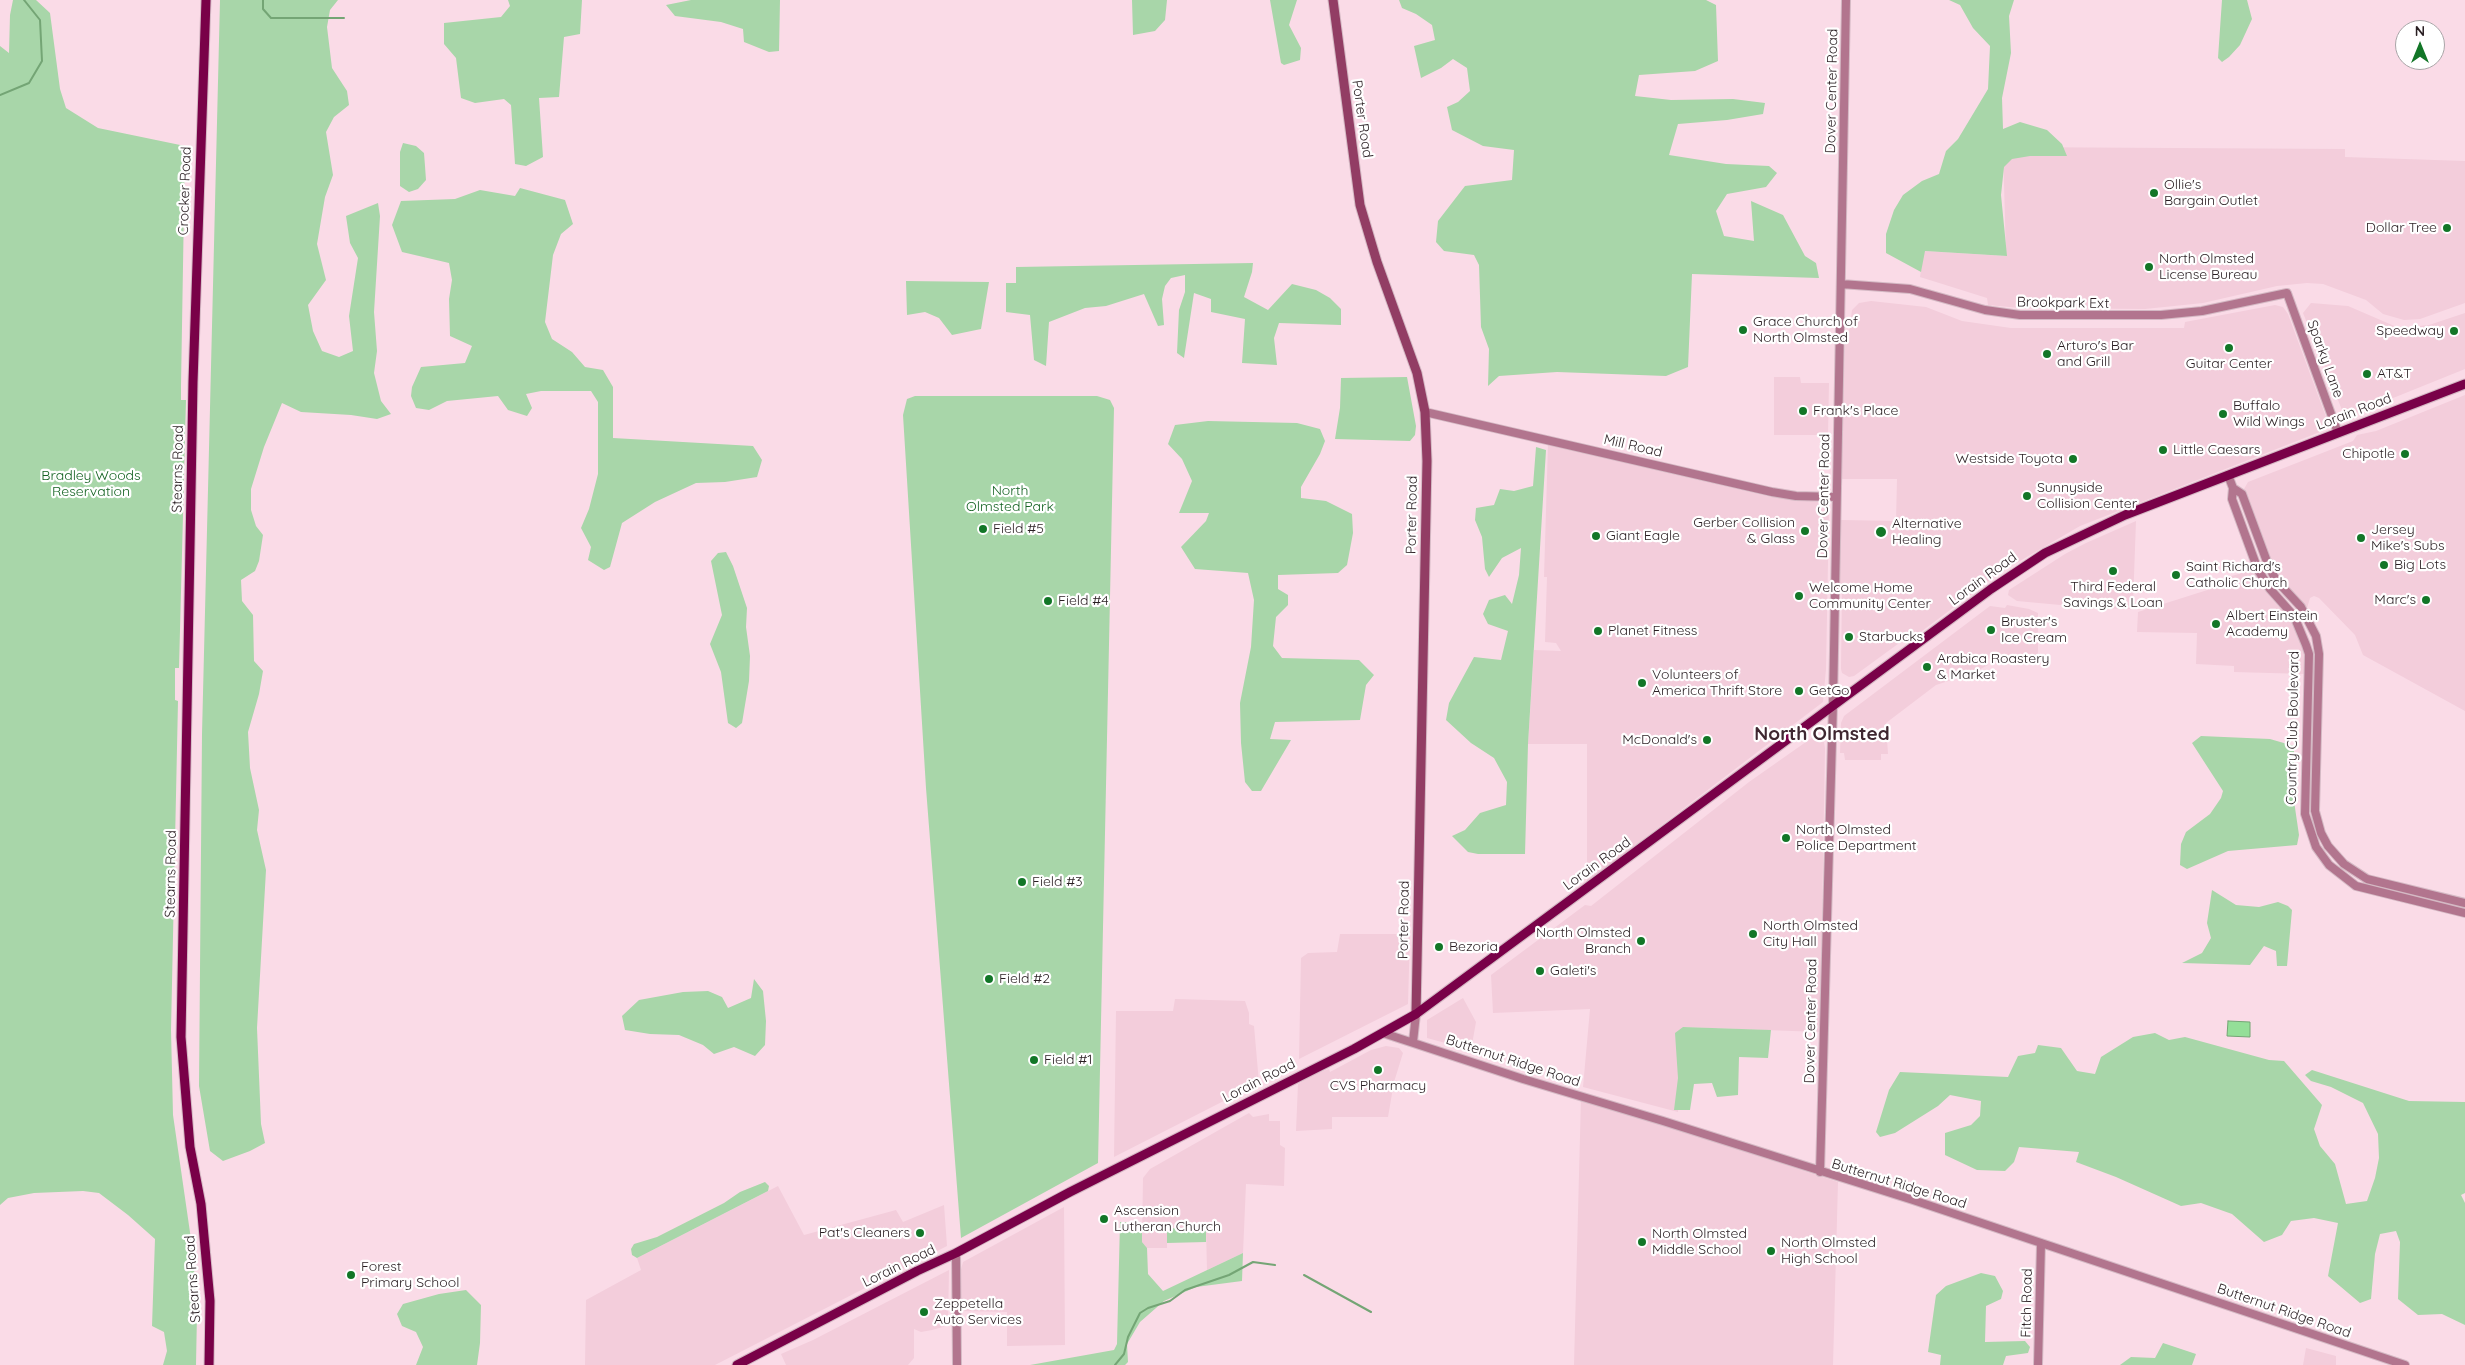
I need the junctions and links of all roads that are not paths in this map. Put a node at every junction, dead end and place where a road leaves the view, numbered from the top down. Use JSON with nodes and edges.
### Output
{"nodes":[{"id":1,"x":206,"y":0,"type":"edge"},
{"id":2,"x":1332,"y":0,"type":"edge"},
{"id":3,"x":1846,"y":0,"type":"edge"},
{"id":4,"x":1841,"y":284,"type":"junction"},
{"id":5,"x":2287,"y":294,"type":"joint"},
{"id":6,"x":193,"y":382,"type":"joint"},
{"id":7,"x":2465,"y":384,"type":"edge"},
{"id":8,"x":1425,"y":412,"type":"junction"},
{"id":9,"x":2338,"y":433,"type":"junction"},
{"id":10,"x":2228,"y":475,"type":"junction"},
{"id":11,"x":2233,"y":488,"type":"junction"},
{"id":12,"x":1836,"y":497,"type":"junction"},
{"id":13,"x":1833,"y":704,"type":"junction"},
{"id":14,"x":2465,"y":903,"type":"edge"},
{"id":15,"x":2465,"y":913,"type":"edge"},
{"id":16,"x":1416,"y":1014,"type":"junction"},
{"id":17,"x":1383,"y":1033,"type":"junction"},
{"id":18,"x":1413,"y":1042,"type":"junction"},
{"id":19,"x":1820,"y":1172,"type":"junction"},
{"id":20,"x":2041,"y":1242,"type":"junction"},
{"id":21,"x":956,"y":1254,"type":"junction"},
{"id":22,"x":209,"y":1365,"type":"edge"},
{"id":23,"x":737,"y":1365,"type":"edge"},
{"id":24,"x":957,"y":1365,"type":"edge"},
{"id":25,"x":2038,"y":1365,"type":"edge"},
{"id":26,"x":2405,"y":1365,"type":"edge"}],
"edges":[{"from":1,"to":6,"type":"main road","name":"Crocker Road"},
{"from":2,"to":8,"type":"main road","name":"Porter Road"},
{"from":3,"to":4,"type":"street","name":"Dover Center Road"},
{"from":4,"to":5,"type":"street","name":"Brookpark Ext"},
{"from":4,"to":12,"type":"street","name":"Dover Center Road"},
{"from":5,"to":9,"type":"street","name":"Sparky Lane"},
{"from":6,"to":22,"type":"main road","name":"Stearns Road"},
{"from":7,"to":9,"type":"main road","name":"Lorain Road"},
{"from":8,"to":12,"type":"street","name":"Mill Road"},
{"from":8,"to":16,"type":"main road","name":"Porter Road"},
{"from":9,"to":10,"type":"main road","name":"Lorain Road"},
{"from":10,"to":11,"type":"street","name":"Country Club Boulevard"},
{"from":10,"to":13,"type":"main road","name":"Lorain Road"},
{"from":11,"to":14,"type":"street","name":"Country Club Boulevard"},
{"from":11,"to":15,"type":"street","name":"Country Club Boulevard"},
{"from":12,"to":13,"type":"street","name":"Dover Center Road"},
{"from":13,"to":16,"type":"main road","name":"Lorain Road"},
{"from":13,"to":19,"type":"street","name":"Dover Center Road"},
{"from":16,"to":17,"type":"main road","name":"Lorain Road"},
{"from":16,"to":18,"type":"street","name":"Porter Road"},
{"from":17,"to":18,"type":"street","name":"Butternut Ridge Road"},
{"from":17,"to":21,"type":"main road","name":"Lorain Road"},
{"from":18,"to":19,"type":"street","name":"Butternut Ridge Road"},
{"from":19,"to":20,"type":"street","name":"Butternut Ridge Road"},
{"from":20,"to":25,"type":"street","name":"Fitch Road"},
{"from":20,"to":26,"type":"street","name":"Butternut Ridge Road"},
{"from":21,"to":23,"type":"main road","name":"Lorain Road"},
{"from":21,"to":24,"type":"street"}]}
